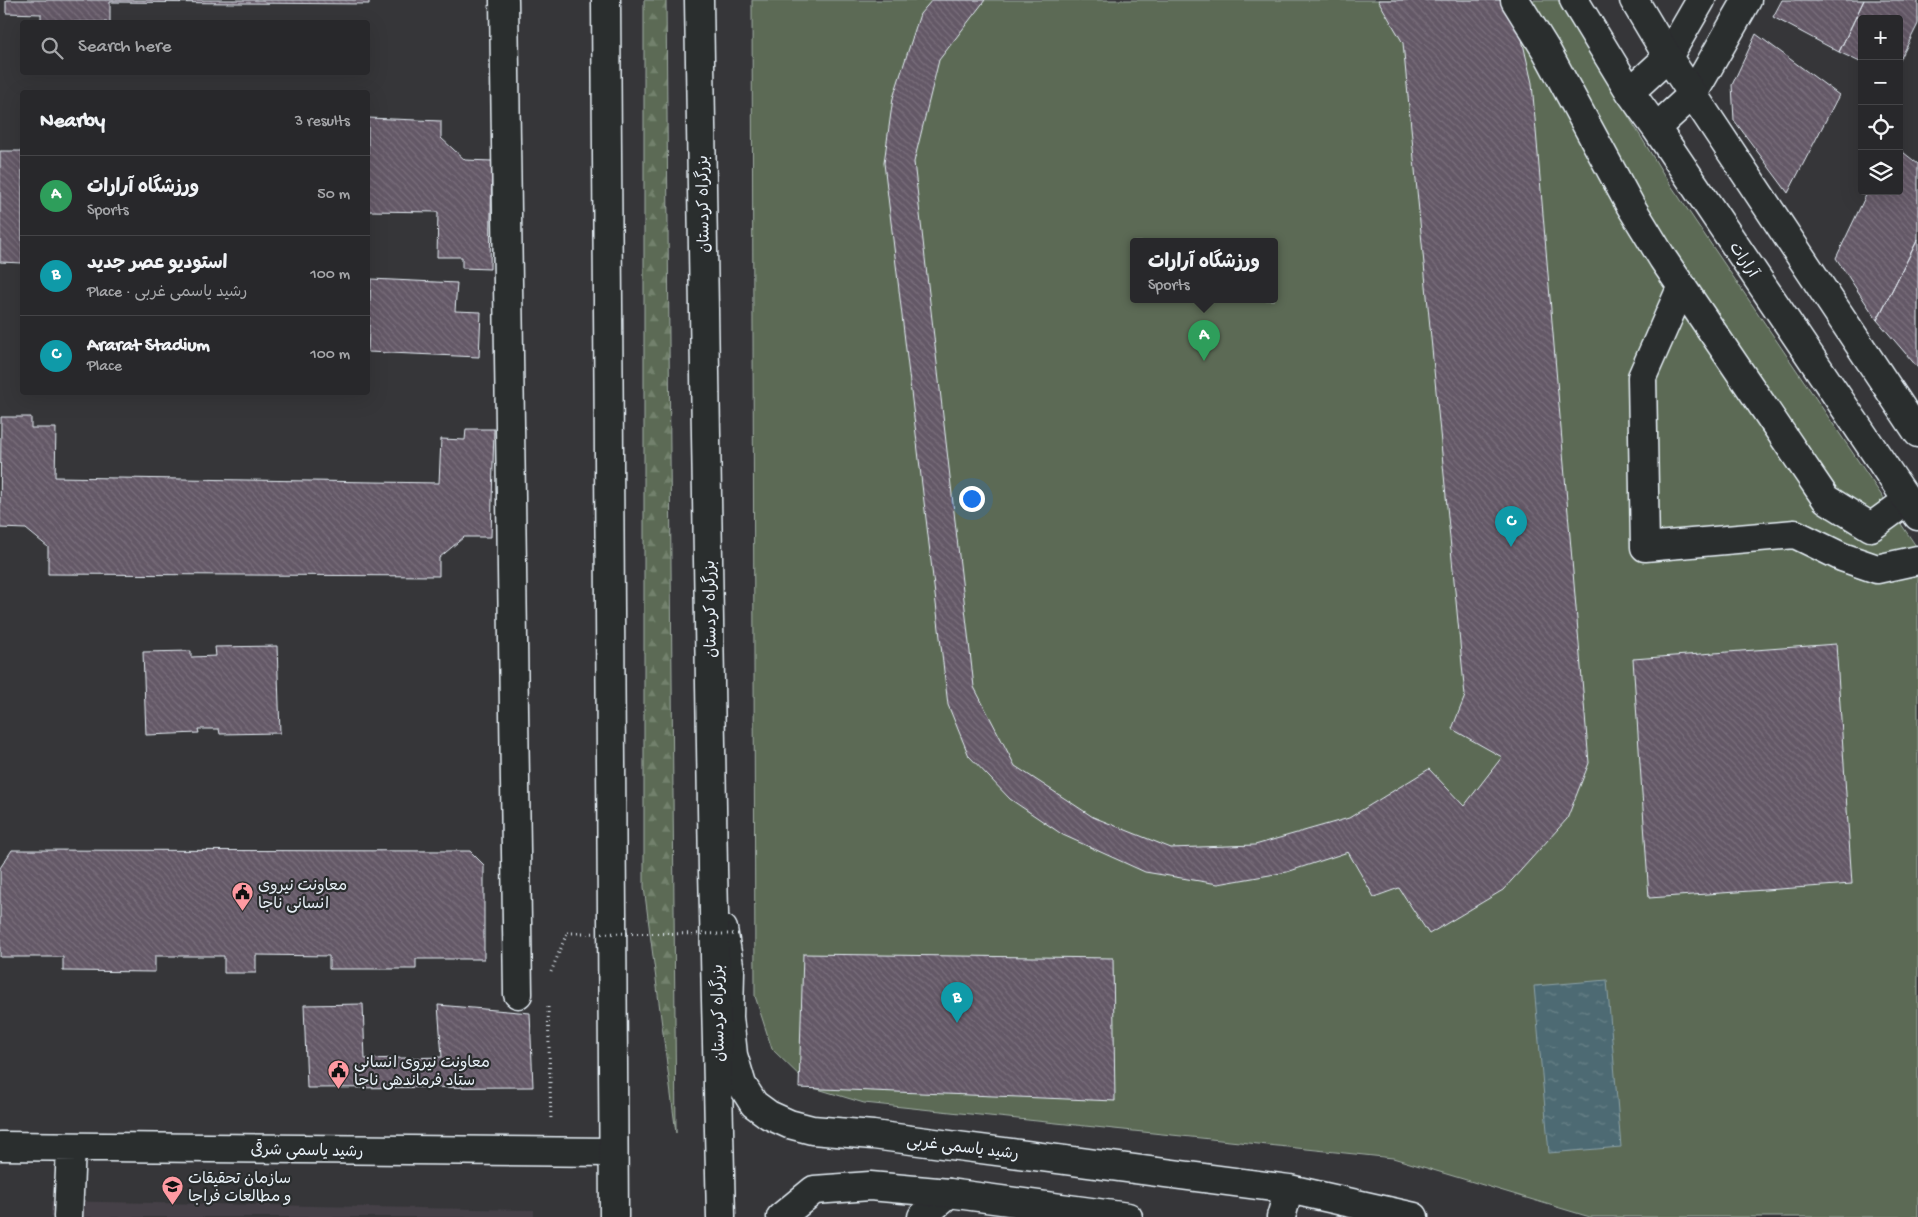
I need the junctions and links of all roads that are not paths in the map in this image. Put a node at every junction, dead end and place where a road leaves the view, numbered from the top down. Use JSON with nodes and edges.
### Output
{"nodes":[{"id":1,"x":504,"y":0,"type":"edge"},
{"id":2,"x":606,"y":0,"type":"edge"},
{"id":3,"x":699,"y":0,"type":"edge"},
{"id":4,"x":1515,"y":0,"type":"edge"},
{"id":5,"x":1574,"y":0,"type":"edge"},
{"id":6,"x":1634,"y":0,"type":"edge"},
{"id":7,"x":1701,"y":0,"type":"edge"},
{"id":8,"x":1747,"y":0,"type":"edge"},
{"id":9,"x":1668,"y":57,"type":"junction"},
{"id":10,"x":1630,"y":92,"type":"junction"},
{"id":11,"x":1693,"y":94,"type":"junction"},
{"id":12,"x":1656,"y":128,"type":"junction"},
{"id":13,"x":1682,"y":286,"type":"junction"},
{"id":14,"x":1918,"y":433,"type":"edge"},
{"id":15,"x":1913,"y":508,"type":"edge"},
{"id":16,"x":1918,"y":560,"type":"edge"},
{"id":17,"x":713,"y":869,"type":"junction"},
{"id":18,"x":518,"y":994,"type":"dead end"},
{"id":19,"x":0,"y":1146,"type":"edge"},
{"id":20,"x":71,"y":1147,"type":"junction"},
{"id":21,"x":613,"y":1152,"type":"junction"},
{"id":22,"x":1289,"y":1189,"type":"junction"},
{"id":23,"x":949,"y":1193,"type":"junction"},
{"id":24,"x":68,"y":1217,"type":"edge"},
{"id":25,"x":614,"y":1217,"type":"edge"},
{"id":26,"x":721,"y":1217,"type":"edge"},
{"id":27,"x":782,"y":1217,"type":"edge"},
{"id":28,"x":922,"y":1217,"type":"edge"},
{"id":29,"x":1128,"y":1217,"type":"edge"},
{"id":30,"x":1281,"y":1217,"type":"edge"},
{"id":31,"x":1414,"y":1217,"type":"edge"}],
"edges":[{"from":1,"to":18,"type":"main road"},
{"from":2,"to":21,"type":"main road"},
{"from":3,"to":17,"type":"main road","name":"بزرگراه کردستان"},
{"from":4,"to":13,"type":"main road"},
{"from":5,"to":10,"type":"main road","name":"آرارات"},
{"from":6,"to":9,"type":"main road"},
{"from":7,"to":9,"type":"main road"},
{"from":8,"to":11,"type":"main road"},
{"from":9,"to":10,"type":"main road"},
{"from":9,"to":11,"type":"main road"},
{"from":10,"to":12,"type":"main road","name":"آرارات"},
{"from":11,"to":12,"type":"main road"},
{"from":11,"to":14,"type":"main road"},
{"from":12,"to":15,"type":"main road","name":"آرارات"},
{"from":13,"to":15,"type":"main road"},
{"from":13,"to":16,"type":"main road"},
{"from":17,"to":22,"type":"main road","name":"رشید یاسمی غربی"},
{"from":17,"to":26,"type":"main road","name":"بزرگراه کردستان"},
{"from":19,"to":20,"type":"main road","name":"رشید یاسمی شرقی"},
{"from":20,"to":21,"type":"main road","name":"رشید یاسمی شرقی"},
{"from":20,"to":24,"type":"main road"},
{"from":21,"to":25,"type":"main road"},
{"from":22,"to":30,"type":"main road"},
{"from":22,"to":31,"type":"main road","name":"رشید یاسمی غربی"},
{"from":23,"to":27,"type":"main road"},
{"from":23,"to":28,"type":"main road"},
{"from":23,"to":29,"type":"main road"}]}
